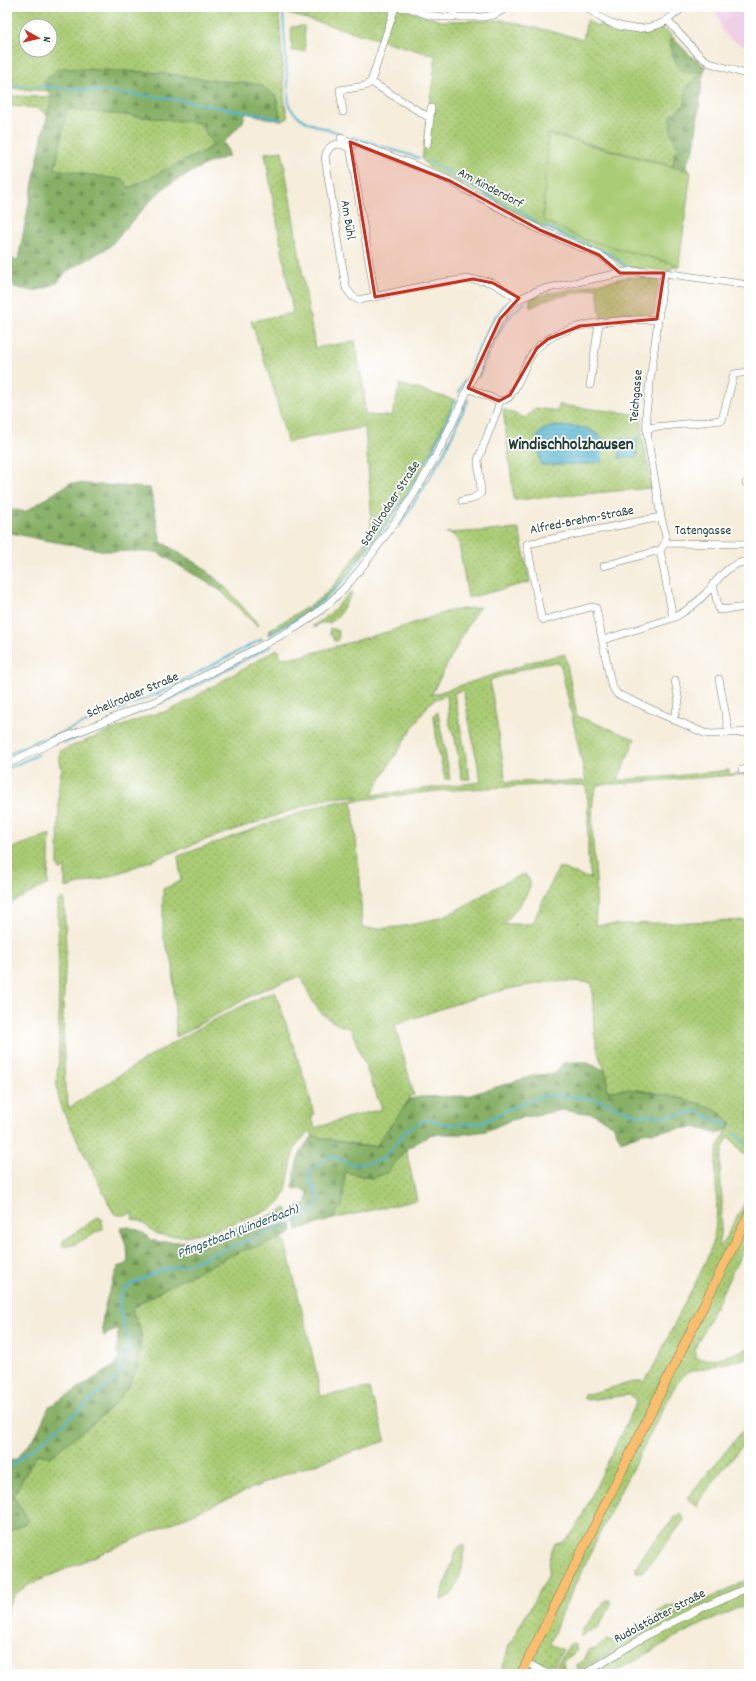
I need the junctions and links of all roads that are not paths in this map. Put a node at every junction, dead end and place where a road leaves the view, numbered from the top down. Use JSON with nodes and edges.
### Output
{"nodes":[{"id":1,"x":395,"y":7,"type":"edge"},
{"id":2,"x":454,"y":7,"type":"edge"},
{"id":3,"x":508,"y":7,"type":"edge"},
{"id":4,"x":587,"y":7,"type":"edge"},
{"id":5,"x":683,"y":7,"type":"edge"},
{"id":6,"x":410,"y":8,"type":"edge"},
{"id":7,"x":454,"y":17,"type":"junction"},
{"id":8,"x":667,"y":20,"type":"junction"},
{"id":9,"x":749,"y":75,"type":"edge"},
{"id":10,"x":371,"y":82,"type":"junction"},
{"id":11,"x":431,"y":108,"type":"dead end"},
{"id":12,"x":343,"y":112,"type":"dead end"},
{"id":13,"x":430,"y":118,"type":"junction"},
{"id":14,"x":341,"y":138,"type":"dead end"},
{"id":15,"x":350,"y":142,"type":"junction"},
{"id":16,"x":427,"y":144,"type":"dead end"},
{"id":17,"x":351,"y":150,"type":"junction"},
{"id":18,"x":620,"y":273,"type":"junction"},
{"id":19,"x":664,"y":273,"type":"junction"},
{"id":20,"x":749,"y":285,"type":"edge"},
{"id":21,"x":375,"y":297,"type":"junction"},
{"id":22,"x":519,"y":299,"type":"junction"},
{"id":23,"x":657,"y":319,"type":"junction"},
{"id":24,"x":599,"y":324,"type":"junction"},
{"id":25,"x":749,"y":372,"type":"edge"},
{"id":26,"x":590,"y":385,"type":"dead end"},
{"id":27,"x":468,"y":388,"type":"junction"},
{"id":28,"x":499,"y":401,"type":"junction"},
{"id":29,"x":646,"y":428,"type":"junction"},
{"id":30,"x":462,"y":501,"type":"dead end"},
{"id":31,"x":661,"y":517,"type":"junction"},
{"id":32,"x":665,"y":543,"type":"junction"},
{"id":33,"x":749,"y":544,"type":"edge"},
{"id":34,"x":660,"y":550,"type":"junction"},
{"id":35,"x":749,"y":561,"type":"edge"},
{"id":36,"x":604,"y":566,"type":"dead end"},
{"id":37,"x":713,"y":584,"type":"junction"},
{"id":38,"x":749,"y":607,"type":"edge"},
{"id":39,"x":673,"y":618,"type":"junction"},
{"id":40,"x":603,"y":640,"type":"junction"},
{"id":41,"x":719,"y":679,"type":"dead end"},
{"id":42,"x":675,"y":680,"type":"dead end"},
{"id":43,"x":673,"y":720,"type":"junction"},
{"id":44,"x":749,"y":732,"type":"edge"},
{"id":45,"x":728,"y":733,"type":"junction"},
{"id":46,"x":7,"y":764,"type":"edge"},
{"id":47,"x":749,"y":1214,"type":"edge"},
{"id":48,"x":749,"y":1587,"type":"edge"},
{"id":49,"x":527,"y":1663,"type":"junction"},
{"id":50,"x":521,"y":1674,"type":"edge"},
{"id":51,"x":548,"y":1674,"type":"edge"},
{"id":52,"x":585,"y":1674,"type":"edge"}],
"edges":[{"from":1,"to":6,"type":"street"},
{"from":1,"to":10,"type":"street"},
{"from":2,"to":7,"type":"street"},
{"from":3,"to":7,"type":"street"},
{"from":4,"to":8,"type":"street"},
{"from":5,"to":8,"type":"street"},
{"from":6,"to":7,"type":"street"},
{"from":8,"to":9,"type":"street"},
{"from":10,"to":12,"type":"street"},
{"from":10,"to":13,"type":"street"},
{"from":11,"to":13,"type":"street"},
{"from":13,"to":16,"type":"street"},
{"from":14,"to":15,"type":"street","name":"Am Kinderdorf"},
{"from":15,"to":17,"type":"street","name":"Am Bühl"},
{"from":15,"to":18,"type":"street","name":"Am Kinderdorf"},
{"from":17,"to":21,"type":"street","name":"Am Bühl"},
{"from":17,"to":21,"type":"street","name":"Am Bühl"},
{"from":18,"to":19,"type":"street","name":"Schellrodaer Straße"},
{"from":18,"to":22,"type":"street","name":"Schellrodaer Straße"},
{"from":19,"to":20,"type":"street","name":"Schellrodaer Straße"},
{"from":19,"to":23,"type":"street","name":"Teichgasse"},
{"from":21,"to":22,"type":"street","name":"Am Bühl"},
{"from":22,"to":27,"type":"street","name":"Schellrodaer Straße"},
{"from":23,"to":24,"type":"street"},
{"from":23,"to":29,"type":"street","name":"Teichgasse"},
{"from":24,"to":26,"type":"street"},
{"from":24,"to":28,"type":"street"},
{"from":25,"to":29,"type":"street"},
{"from":27,"to":28,"type":"street"},
{"from":27,"to":46,"type":"street","name":"Schellrodaer Straße"},
{"from":28,"to":30,"type":"street"},
{"from":29,"to":31,"type":"street","name":"Teichgasse"},
{"from":31,"to":32,"type":"street","name":"Teichgasse"},
{"from":31,"to":40,"type":"street","name":"Alfred-Brehm-Straße"},
{"from":32,"to":33,"type":"street","name":"Tatengasse"},
{"from":32,"to":34,"type":"street","name":"Tatengasse"},
{"from":34,"to":36,"type":"street","name":"Tatengasse"},
{"from":34,"to":39,"type":"street","name":"Tatengasse"},
{"from":35,"to":37,"type":"street"},
{"from":37,"to":38,"type":"street"},
{"from":37,"to":39,"type":"street"},
{"from":39,"to":40,"type":"street"},
{"from":40,"to":43,"type":"street","name":"Alfred-Brehm-Straße"},
{"from":41,"to":45,"type":"street"},
{"from":42,"to":43,"type":"street"},
{"from":43,"to":45,"type":"street","name":"Alfred-Brehm-Straße"},
{"from":44,"to":45,"type":"street","name":"Alfred-Brehm-Straße"},
{"from":47,"to":49,"type":"main road"},
{"from":48,"to":52,"type":"street","name":"Rudolstädter Straße"},
{"from":49,"to":50,"type":"main road"},
{"from":49,"to":51,"type":"street"}]}
